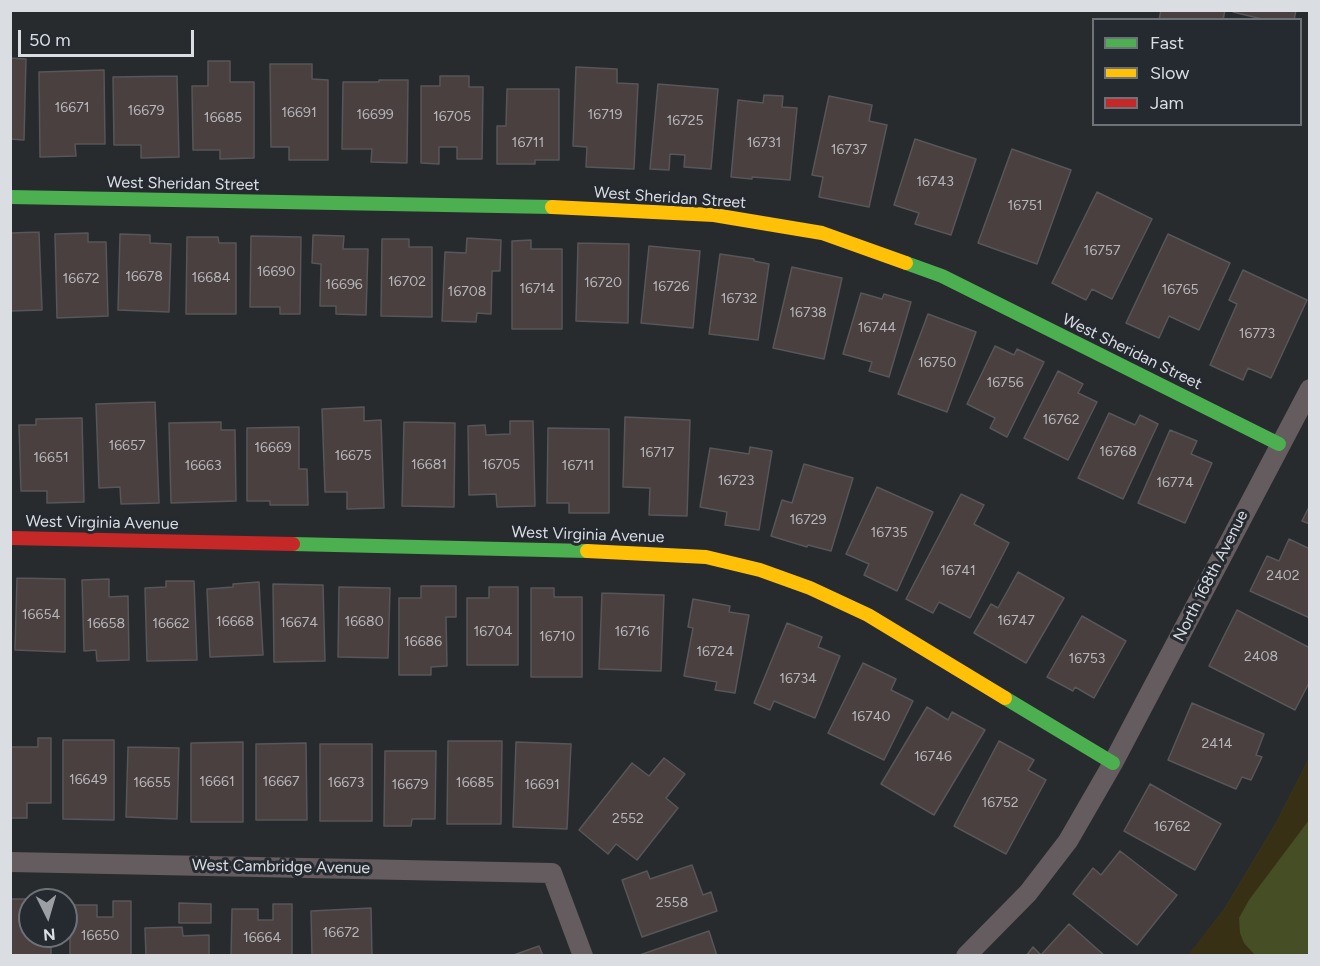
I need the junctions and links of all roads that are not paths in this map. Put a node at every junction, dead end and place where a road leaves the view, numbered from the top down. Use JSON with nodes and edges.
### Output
{"nodes":[{"id":1,"x":10,"y":197,"type":"edge"},
{"id":2,"x":1310,"y":389,"type":"edge"},
{"id":3,"x":1279,"y":444,"type":"junction"},
{"id":4,"x":10,"y":538,"type":"edge"},
{"id":5,"x":1113,"y":763,"type":"junction"},
{"id":6,"x":10,"y":862,"type":"edge"},
{"id":7,"x":584,"y":956,"type":"edge"},
{"id":8,"x":966,"y":956,"type":"edge"}],
"edges":[{"from":1,"to":3,"type":"street","name":"West Sheridan Street"},
{"from":2,"to":3,"type":"street","name":"North 168th Avenue"},
{"from":3,"to":5,"type":"street","name":"North 168th Avenue"},
{"from":4,"to":5,"type":"street","name":"West Virginia Avenue"},
{"from":5,"to":8,"type":"street","name":"North 168th Avenue"},
{"from":6,"to":7,"type":"street","name":"West Cambridge Avenue"}]}
